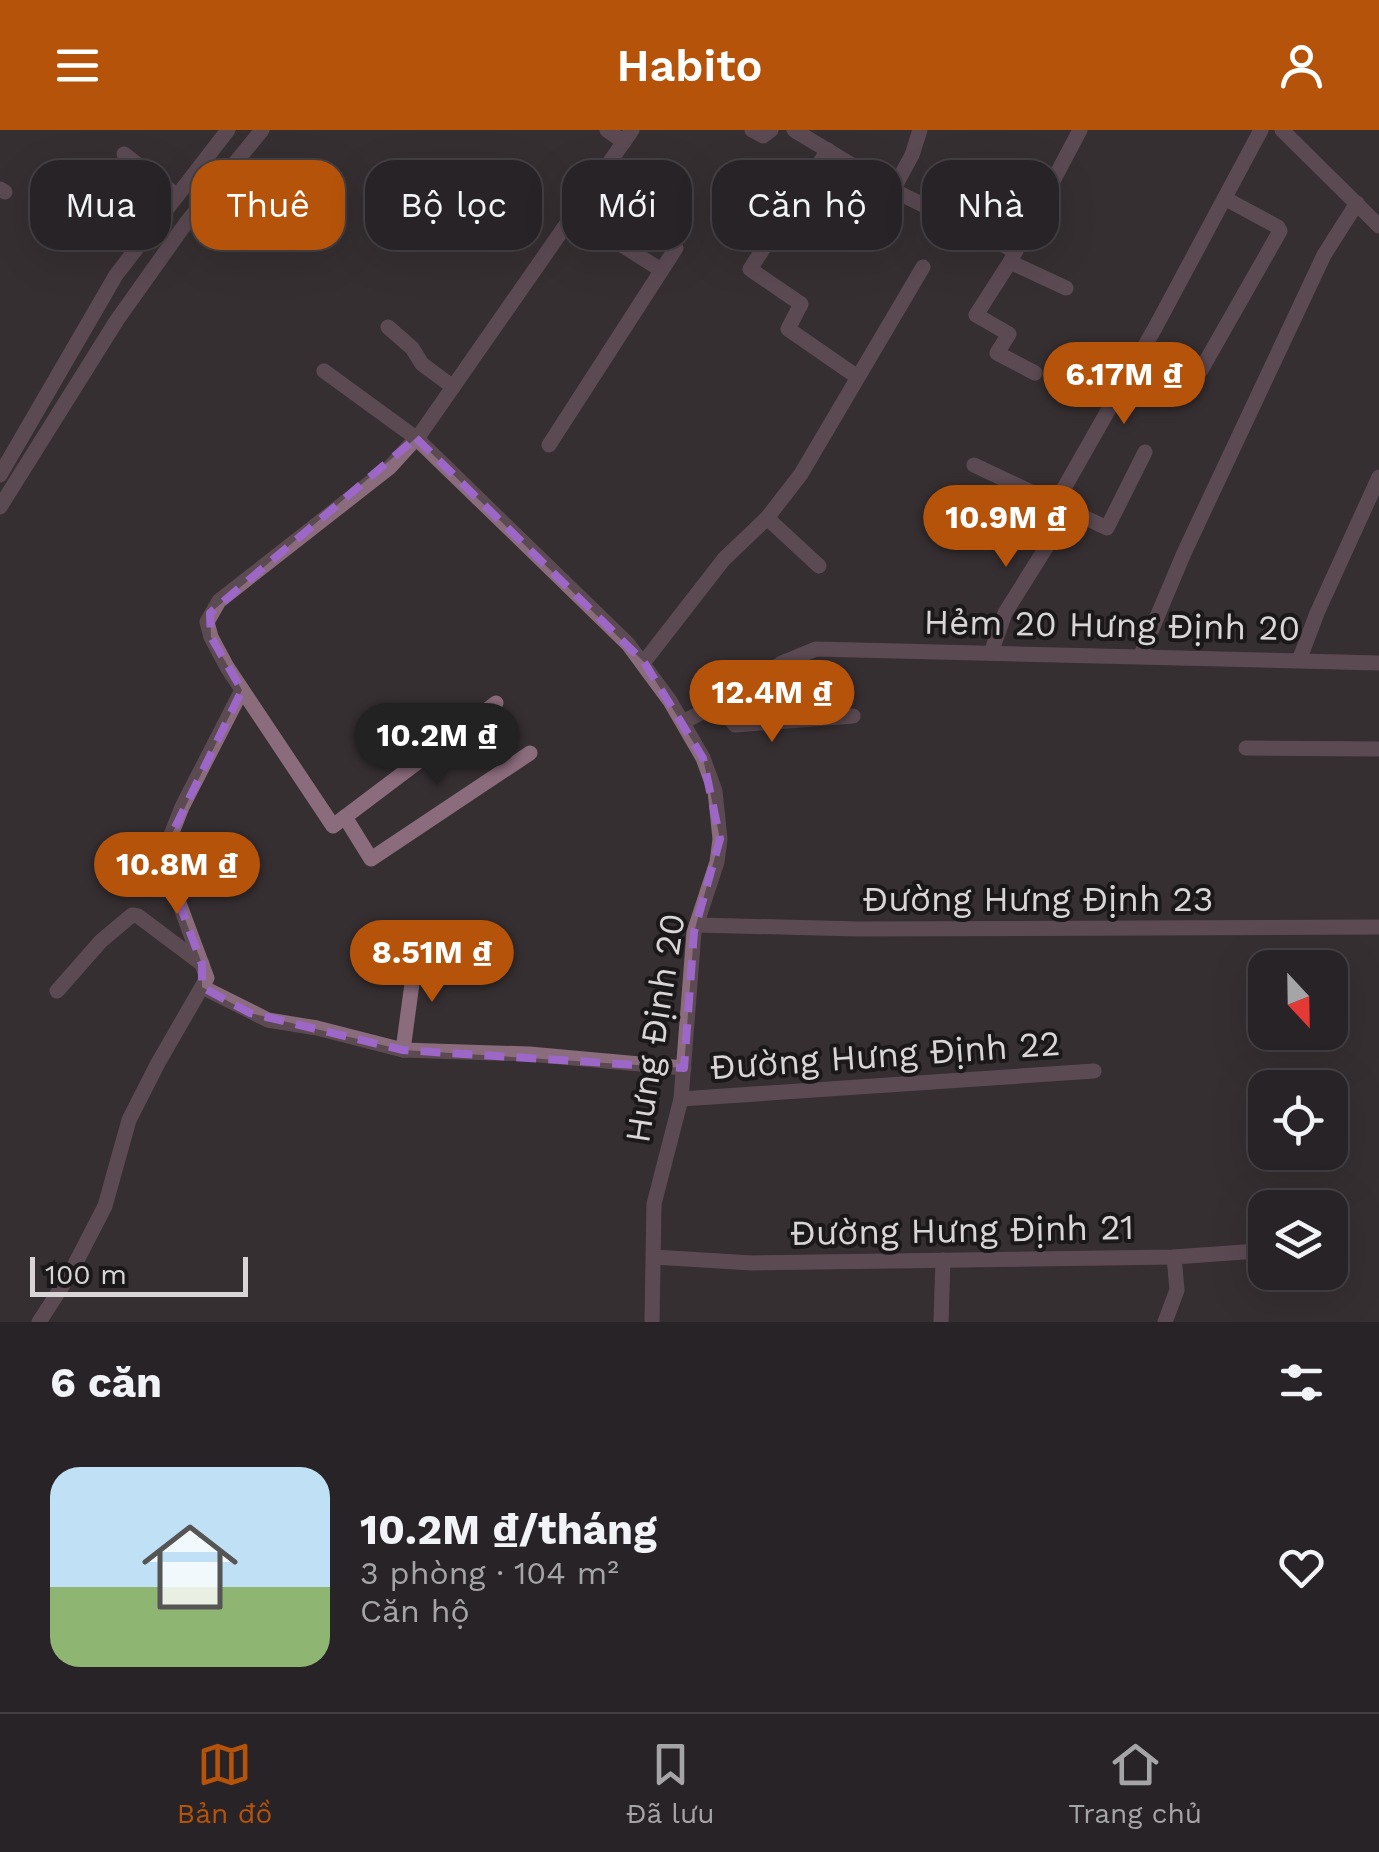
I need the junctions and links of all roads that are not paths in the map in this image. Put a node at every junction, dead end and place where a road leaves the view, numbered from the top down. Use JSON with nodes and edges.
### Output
{"nodes":[{"id":1,"x":228,"y":130,"type":"edge"},
{"id":2,"x":262,"y":130,"type":"edge"},
{"id":3,"x":607,"y":130,"type":"edge"},
{"id":4,"x":752,"y":130,"type":"edge"},
{"id":5,"x":771,"y":130,"type":"edge"},
{"id":6,"x":794,"y":130,"type":"edge"},
{"id":7,"x":920,"y":130,"type":"edge"},
{"id":8,"x":1080,"y":130,"type":"edge"},
{"id":9,"x":1260,"y":130,"type":"edge"},
{"id":10,"x":1282,"y":130,"type":"edge"},
{"id":11,"x":628,"y":136,"type":"edge"},
{"id":12,"x":828,"y":150,"type":"junction"},
{"id":13,"x":124,"y":154,"type":"dead end"},
{"id":14,"x":611,"y":160,"type":"edge"},
{"id":15,"x":844,"y":160,"type":"edge"},
{"id":16,"x":902,"y":170,"type":"edge"},
{"id":17,"x":902,"y":195,"type":"edge"},
{"id":18,"x":176,"y":196,"type":"junction"},
{"id":19,"x":1226,"y":198,"type":"junction"},
{"id":20,"x":1379,"y":201,"type":"edge"},
{"id":21,"x":1357,"y":203,"type":"junction"},
{"id":22,"x":1374,"y":221,"type":"edge"},
{"id":23,"x":562,"y":230,"type":"edge"},
{"id":24,"x":629,"y":250,"type":"edge"},
{"id":25,"x":675,"y":250,"type":"edge"},
{"id":26,"x":1012,"y":256,"type":"junction"},
{"id":27,"x":923,"y":267,"type":"dead end"},
{"id":28,"x":660,"y":270,"type":"junction"},
{"id":29,"x":1066,"y":288,"type":"dead end"},
{"id":30,"x":388,"y":327,"type":"dead end"},
{"id":31,"x":1201,"y":370,"type":"dead end"},
{"id":32,"x":324,"y":371,"type":"dead end"},
{"id":33,"x":1035,"y":374,"type":"dead end"},
{"id":34,"x":856,"y":376,"type":"junction"},
{"id":35,"x":452,"y":387,"type":"junction"},
{"id":36,"x":416,"y":438,"type":"junction"},
{"id":37,"x":549,"y":445,"type":"dead end"},
{"id":38,"x":1145,"y":452,"type":"dead end"},
{"id":39,"x":974,"y":465,"type":"dead end"},
{"id":40,"x":0,"y":475,"type":"edge"},
{"id":41,"x":1379,"y":476,"type":"edge"},
{"id":42,"x":0,"y":507,"type":"edge"},
{"id":43,"x":1062,"y":507,"type":"junction"},
{"id":44,"x":767,"y":518,"type":"junction"},
{"id":45,"x":819,"y":566,"type":"dead end"},
{"id":46,"x":991,"y":652,"type":"junction"},
{"id":47,"x":1141,"y":655,"type":"junction"},
{"id":48,"x":1300,"y":658,"type":"junction"},
{"id":49,"x":644,"y":662,"type":"junction"},
{"id":50,"x":1379,"y":663,"type":"edge"},
{"id":51,"x":242,"y":690,"type":"junction"},
{"id":52,"x":496,"y":703,"type":"dead end"},
{"id":53,"x":718,"y":705,"type":"junction"},
{"id":54,"x":853,"y":716,"type":"dead end"},
{"id":55,"x":683,"y":722,"type":"junction"},
{"id":56,"x":1246,"y":748,"type":"dead end"},
{"id":57,"x":1379,"y":749,"type":"edge"},
{"id":58,"x":530,"y":753,"type":"dead end"},
{"id":59,"x":345,"y":817,"type":"junction"},
{"id":60,"x":697,"y":926,"type":"junction"},
{"id":61,"x":1379,"y":927,"type":"edge"},
{"id":62,"x":416,"y":954,"type":"dead end"},
{"id":63,"x":202,"y":964,"type":"junction"},
{"id":64,"x":202,"y":988,"type":"junction"},
{"id":65,"x":57,"y":991,"type":"dead end"},
{"id":66,"x":403,"y":1050,"type":"junction"},
{"id":67,"x":684,"y":1068,"type":"junction"},
{"id":68,"x":1094,"y":1071,"type":"dead end"},
{"id":69,"x":681,"y":1099,"type":"junction"},
{"id":70,"x":1248,"y":1252,"type":"edge"},
{"id":71,"x":654,"y":1257,"type":"junction"},
{"id":72,"x":1174,"y":1257,"type":"junction"},
{"id":73,"x":943,"y":1260,"type":"junction"},
{"id":74,"x":39,"y":1322,"type":"edge"},
{"id":75,"x":652,"y":1322,"type":"edge"},
{"id":76,"x":941,"y":1322,"type":"edge"},
{"id":77,"x":1165,"y":1322,"type":"edge"}],
"edges":[{"from":1,"to":18,"type":"street"},
{"from":2,"to":42,"type":"street"},
{"from":3,"to":11,"type":"street"},
{"from":4,"to":5,"type":"street"},
{"from":6,"to":12,"type":"street"},
{"from":7,"to":16,"type":"street"},
{"from":8,"to":26,"type":"street"},
{"from":9,"to":19,"type":"street"},
{"from":10,"to":21,"type":"street"},
{"from":11,"to":14,"type":"street"},
{"from":12,"to":15,"type":"street"},
{"from":12,"to":34,"type":"street"},
{"from":13,"to":18,"type":"street"},
{"from":17,"to":26,"type":"street"},
{"from":18,"to":40,"type":"street"},
{"from":19,"to":31,"type":"street"},
{"from":19,"to":43,"type":"street"},
{"from":20,"to":22,"type":"street"},
{"from":21,"to":22,"type":"street"},
{"from":21,"to":47,"type":"street"},
{"from":23,"to":35,"type":"street"},
{"from":24,"to":28,"type":"street"},
{"from":25,"to":28,"type":"street"},
{"from":26,"to":29,"type":"street"},
{"from":26,"to":33,"type":"street"},
{"from":27,"to":34,"type":"street"},
{"from":28,"to":37,"type":"street"},
{"from":30,"to":35,"type":"street"},
{"from":32,"to":36,"type":"street","name":"Hưng Định 20"},
{"from":34,"to":44,"type":"street"},
{"from":35,"to":36,"type":"street"},
{"from":36,"to":49,"type":"street","name":"Hưng Định 20"},
{"from":36,"to":51,"type":"street"},
{"from":38,"to":43,"type":"street"},
{"from":39,"to":43,"type":"street"},
{"from":41,"to":48,"type":"street"},
{"from":43,"to":46,"type":"street"},
{"from":44,"to":45,"type":"street"},
{"from":44,"to":49,"type":"street"},
{"from":46,"to":47,"type":"street","name":"Hẻm 20 Hưng Định 20"},
{"from":46,"to":53,"type":"street","name":"Hẻm 20 Hưng Định 20"},
{"from":47,"to":48,"type":"street","name":"Hẻm 20 Hưng Định 20"},
{"from":48,"to":50,"type":"street","name":"Hẻm 20 Hưng Định 20"},
{"from":49,"to":55,"type":"street","name":"Hưng Định 20"},
{"from":51,"to":59,"type":"street"},
{"from":51,"to":63,"type":"street"},
{"from":52,"to":59,"type":"street"},
{"from":53,"to":54,"type":"street"},
{"from":53,"to":55,"type":"street","name":"Hẻm 20 Hưng Định 20"},
{"from":55,"to":60,"type":"street","name":"Hưng Định 20"},
{"from":56,"to":57,"type":"street"},
{"from":58,"to":59,"type":"street"},
{"from":60,"to":61,"type":"street","name":"Đường Hưng Định 23"},
{"from":60,"to":67,"type":"street","name":"Hưng Định 20"},
{"from":62,"to":66,"type":"street"},
{"from":63,"to":64,"type":"street"},
{"from":63,"to":65,"type":"street"},
{"from":64,"to":66,"type":"street"},
{"from":64,"to":74,"type":"street"},
{"from":66,"to":67,"type":"street"},
{"from":67,"to":69,"type":"street","name":"Hưng Định 20"},
{"from":68,"to":69,"type":"street","name":"Đường Hưng Định 22"},
{"from":69,"to":71,"type":"street","name":"Hưng Định 20"},
{"from":70,"to":72,"type":"street","name":"Đường Hưng Định 21"},
{"from":71,"to":73,"type":"street","name":"Đường Hưng Định 21"},
{"from":71,"to":75,"type":"street","name":"Hưng Định 20"},
{"from":72,"to":73,"type":"street","name":"Đường Hưng Định 21"},
{"from":72,"to":77,"type":"street"},
{"from":73,"to":76,"type":"street"}]}
